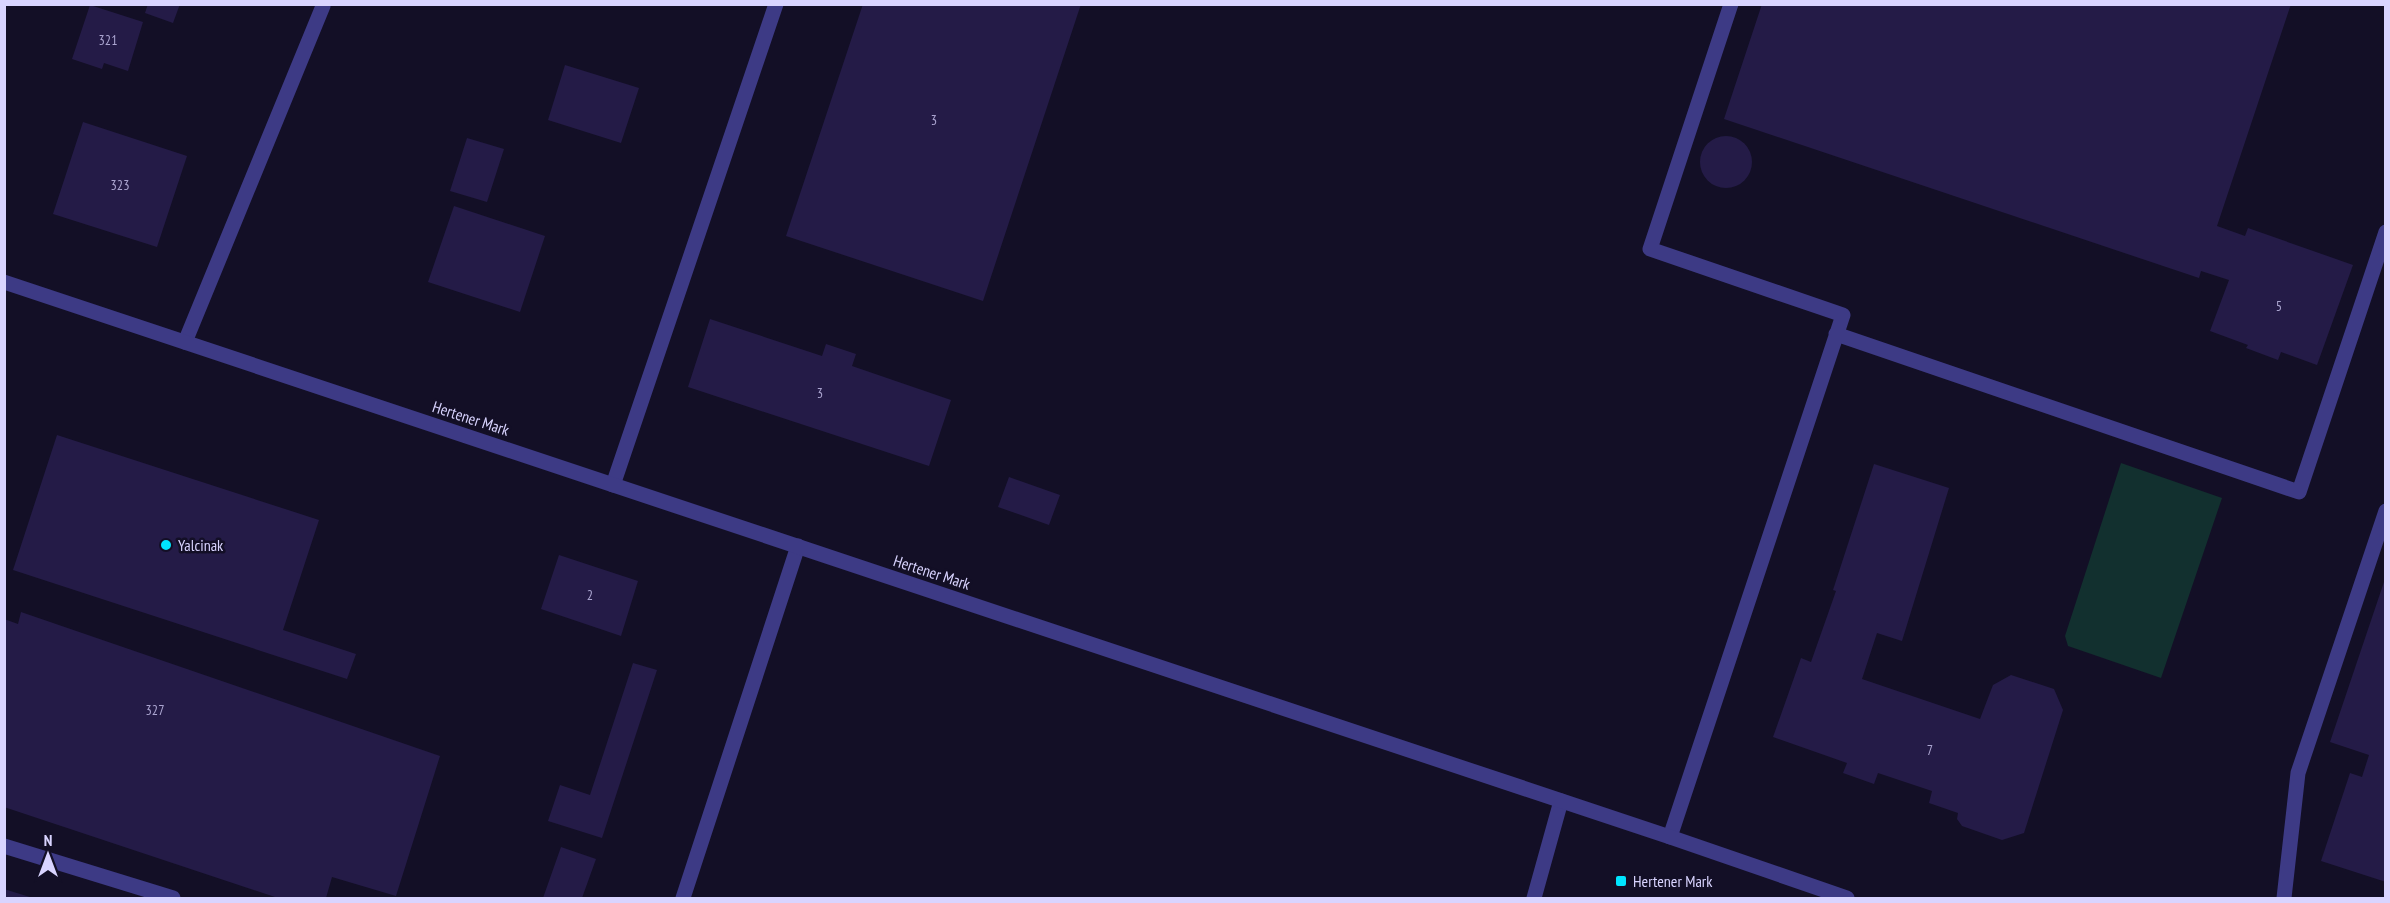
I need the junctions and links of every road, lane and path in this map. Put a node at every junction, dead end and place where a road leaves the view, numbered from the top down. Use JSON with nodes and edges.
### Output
{"nodes":[{"id":1,"x":777,"y":4,"type":"edge"},
{"id":2,"x":1731,"y":4,"type":"edge"},
{"id":3,"x":323,"y":6,"type":"edge"},
{"id":4,"x":2385,"y":232,"type":"edge"},
{"id":5,"x":4,"y":282,"type":"edge"},
{"id":6,"x":1836,"y":334,"type":"junction"},
{"id":7,"x":185,"y":342,"type":"junction"},
{"id":8,"x":613,"y":485,"type":"junction"},
{"id":9,"x":2385,"y":511,"type":"edge"},
{"id":10,"x":798,"y":546,"type":"junction"},
{"id":11,"x":1561,"y":801,"type":"junction"},
{"id":12,"x":1670,"y":837,"type":"junction"},
{"id":13,"x":4,"y":846,"type":"edge"},
{"id":14,"x":173,"y":898,"type":"edge"},
{"id":15,"x":683,"y":898,"type":"edge"},
{"id":16,"x":1534,"y":898,"type":"edge"},
{"id":17,"x":1847,"y":898,"type":"edge"},
{"id":18,"x":2284,"y":898,"type":"edge"}],
"edges":[{"from":1,"to":8,"type":"street"},
{"from":2,"to":6,"type":"street"},
{"from":3,"to":7,"type":"street"},
{"from":4,"to":6,"type":"street"},
{"from":5,"to":7,"type":"street","name":"Hertener Mark"},
{"from":6,"to":12,"type":"street"},
{"from":7,"to":8,"type":"street","name":"Hertener Mark"},
{"from":8,"to":10,"type":"street","name":"Hertener Mark"},
{"from":9,"to":18,"type":"street"},
{"from":10,"to":11,"type":"street","name":"Hertener Mark"},
{"from":10,"to":15,"type":"street"},
{"from":11,"to":12,"type":"street","name":"Hertener Mark"},
{"from":11,"to":16,"type":"street"},
{"from":12,"to":17,"type":"street","name":"Hertener Mark"},
{"from":13,"to":14,"type":"street"}]}
